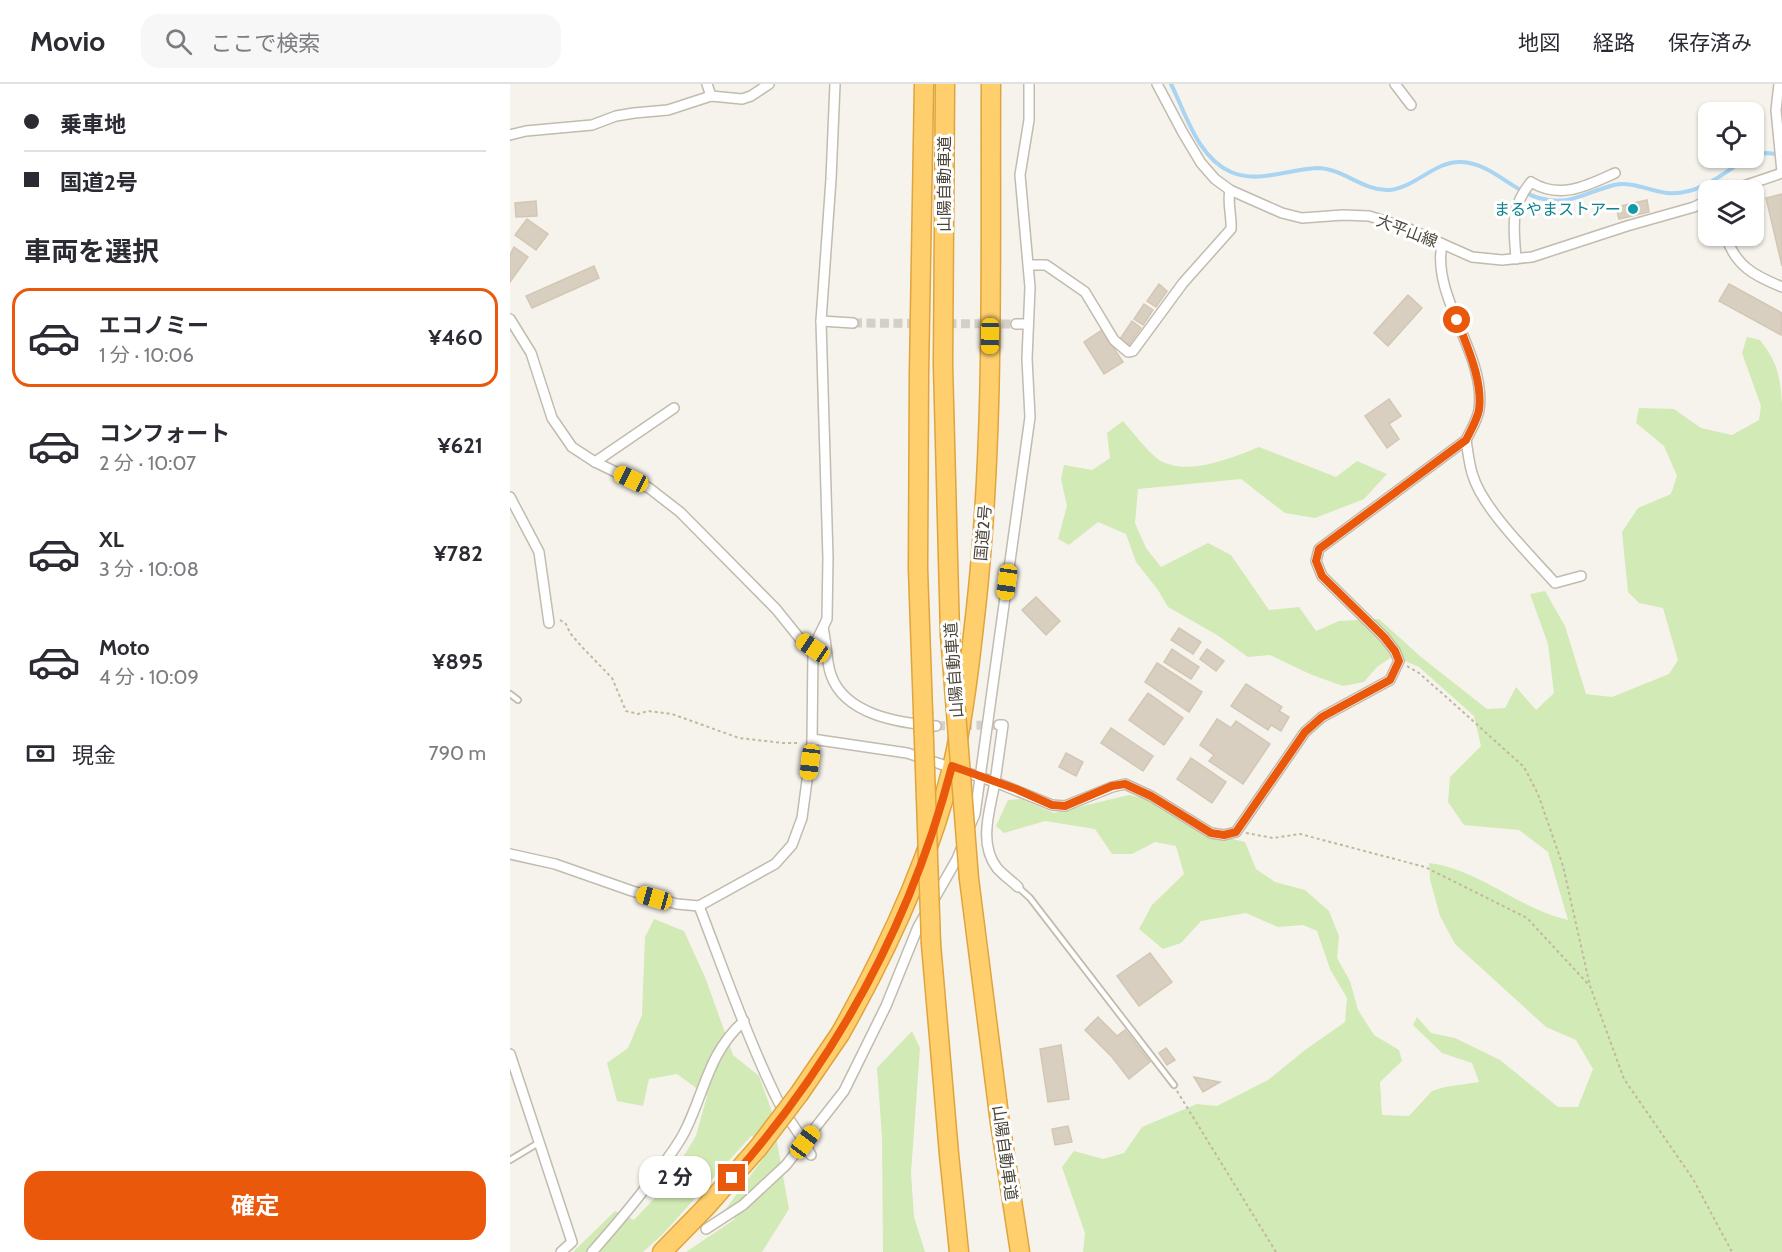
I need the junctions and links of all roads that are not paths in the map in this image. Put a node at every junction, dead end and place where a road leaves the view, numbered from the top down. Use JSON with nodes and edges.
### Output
{"nodes":[{"id":1,"x":707,"y":84,"type":"edge"},
{"id":2,"x":769,"y":84,"type":"edge"},
{"id":3,"x":835,"y":84,"type":"edge"},
{"id":4,"x":924,"y":84,"type":"edge"},
{"id":5,"x":945,"y":84,"type":"edge"},
{"id":6,"x":991,"y":84,"type":"edge"},
{"id":7,"x":1029,"y":84,"type":"edge"},
{"id":8,"x":1157,"y":84,"type":"edge"},
{"id":9,"x":1395,"y":84,"type":"edge"},
{"id":10,"x":1779,"y":84,"type":"edge"},
{"id":11,"x":711,"y":96,"type":"junction"},
{"id":12,"x":1412,"y":105,"type":"dead end"},
{"id":13,"x":510,"y":135,"type":"edge"},
{"id":14,"x":1615,"y":173,"type":"dead end"},
{"id":15,"x":1782,"y":173,"type":"edge"},
{"id":16,"x":1761,"y":180,"type":"edge"},
{"id":17,"x":1230,"y":190,"type":"junction"},
{"id":18,"x":1698,"y":205,"type":"edge"},
{"id":19,"x":1442,"y":244,"type":"junction"},
{"id":20,"x":1730,"y":246,"type":"edge"},
{"id":21,"x":1516,"y":260,"type":"junction"},
{"id":22,"x":1029,"y":266,"type":"junction"},
{"id":23,"x":1782,"y":287,"type":"edge"},
{"id":24,"x":510,"y":319,"type":"edge"},
{"id":25,"x":821,"y":321,"type":"junction"},
{"id":26,"x":853,"y":323,"type":"tunnel mouth"},
{"id":27,"x":1016,"y":324,"type":"tunnel mouth"},
{"id":28,"x":1028,"y":324,"type":"junction"},
{"id":29,"x":674,"y":408,"type":"dead end"},
{"id":30,"x":1466,"y":440,"type":"junction"},
{"id":31,"x":595,"y":462,"type":"junction"},
{"id":32,"x":510,"y":497,"type":"edge"},
{"id":33,"x":1581,"y":576,"type":"dead end"},
{"id":34,"x":549,"y":619,"type":"road end"},
{"id":35,"x":823,"y":628,"type":"junction"},
{"id":36,"x":813,"y":648,"type":"junction"},
{"id":37,"x":510,"y":694,"type":"edge"},
{"id":38,"x":518,"y":700,"type":"dead end"},
{"id":39,"x":999,"y":725,"type":"dead end"},
{"id":40,"x":936,"y":726,"type":"tunnel mouth"},
{"id":41,"x":812,"y":741,"type":"junction"},
{"id":42,"x":952,"y":766,"type":"junction"},
{"id":43,"x":980,"y":776,"type":"junction"},
{"id":44,"x":995,"y":782,"type":"junction"},
{"id":45,"x":510,"y":854,"type":"edge"},
{"id":46,"x":1018,"y":887,"type":"joint"},
{"id":47,"x":699,"y":906,"type":"junction"},
{"id":48,"x":744,"y":1021,"type":"junction"},
{"id":49,"x":510,"y":1053,"type":"edge"},
{"id":50,"x":1174,"y":1085,"type":"road end"},
{"id":51,"x":540,"y":1142,"type":"junction"},
{"id":52,"x":805,"y":1142,"type":"junction"},
{"id":53,"x":811,"y":1155,"type":"dead end"},
{"id":54,"x":510,"y":1160,"type":"edge"},
{"id":55,"x":706,"y":1230,"type":"dead end"},
{"id":56,"x":561,"y":1252,"type":"edge"},
{"id":57,"x":592,"y":1252,"type":"edge"},
{"id":58,"x":662,"y":1252,"type":"edge"},
{"id":59,"x":960,"y":1252,"type":"edge"},
{"id":60,"x":1020,"y":1252,"type":"edge"}],
"edges":[{"from":1,"to":11,"type":"street"},
{"from":2,"to":11,"type":"street"},
{"from":3,"to":25,"type":"street"},
{"from":4,"to":59,"type":"highway","name":"山陽自動車道","bridge":true},
{"from":5,"to":60,"type":"highway","name":"山陽自動車道","bridge":true},
{"from":6,"to":42,"type":"highway","name":"国道2号"},
{"from":7,"to":22,"type":"street"},
{"from":8,"to":17,"type":"street","name":"大平山線"},
{"from":9,"to":12,"type":"street"},
{"from":10,"to":15,"type":"street"},
{"from":11,"to":13,"type":"street"},
{"from":14,"to":21,"type":"street"},
{"from":15,"to":16,"type":"street"},
{"from":17,"to":19,"type":"street","name":"大平山線"},
{"from":17,"to":22,"type":"street"},
{"from":18,"to":21,"type":"street","name":"大平山線"},
{"from":19,"to":21,"type":"street","name":"大平山線"},
{"from":19,"to":30,"type":"street"},
{"from":20,"to":23,"type":"street"},
{"from":22,"to":28,"type":"street"},
{"from":24,"to":31,"type":"street"},
{"from":25,"to":26,"type":"street"},
{"from":25,"to":35,"type":"street"},
{"from":27,"to":28,"type":"street"},
{"from":28,"to":43,"type":"street"},
{"from":29,"to":31,"type":"street"},
{"from":30,"to":33,"type":"street"},
{"from":30,"to":44,"type":"street"},
{"from":31,"to":36,"type":"street"},
{"from":32,"to":34,"type":"street"},
{"from":35,"to":36,"type":"street"},
{"from":35,"to":40,"type":"street"},
{"from":36,"to":41,"type":"street"},
{"from":37,"to":38,"type":"lane"},
{"from":39,"to":44,"type":"street"},
{"from":41,"to":42,"type":"street"},
{"from":41,"to":47,"type":"street"},
{"from":42,"to":43,"type":"street"},
{"from":42,"to":58,"type":"highway","name":"国道2号","bridge":true},
{"from":43,"to":44,"type":"street"},
{"from":43,"to":52,"type":"street"},
{"from":44,"to":46,"type":"street"},
{"from":45,"to":47,"type":"street"},
{"from":46,"to":50,"type":"lane"},
{"from":47,"to":48,"type":"street"},
{"from":48,"to":52,"type":"street"},
{"from":48,"to":57,"type":"street"},
{"from":49,"to":51,"type":"street"},
{"from":51,"to":54,"type":"lane"},
{"from":51,"to":56,"type":"street"},
{"from":52,"to":53,"type":"street"},
{"from":52,"to":55,"type":"street"}]}
